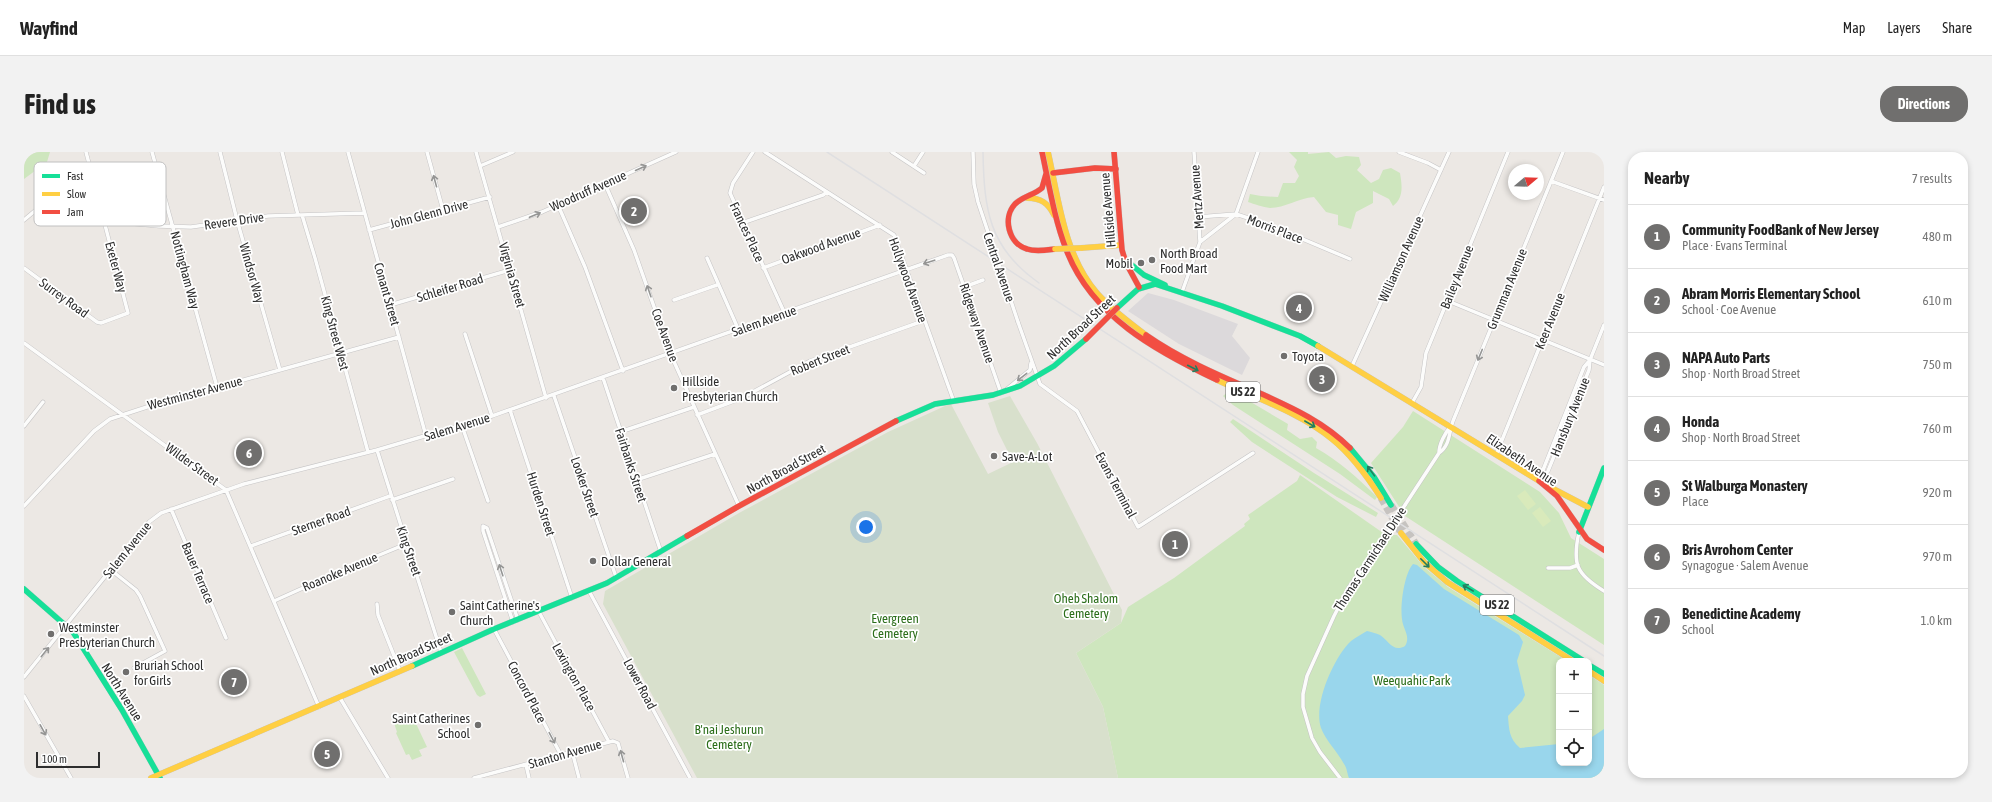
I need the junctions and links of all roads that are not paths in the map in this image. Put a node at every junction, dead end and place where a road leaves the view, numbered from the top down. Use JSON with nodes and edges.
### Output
{"nodes":[{"id":1,"x":86,"y":152,"type":"edge"},
{"id":2,"x":152,"y":152,"type":"edge"},
{"id":3,"x":220,"y":152,"type":"edge"},
{"id":4,"x":282,"y":152,"type":"edge"},
{"id":5,"x":348,"y":152,"type":"edge"},
{"id":6,"x":427,"y":152,"type":"edge"},
{"id":7,"x":476,"y":152,"type":"edge"},
{"id":8,"x":513,"y":152,"type":"edge"},
{"id":9,"x":676,"y":152,"type":"edge"},
{"id":10,"x":754,"y":152,"type":"edge"},
{"id":11,"x":765,"y":152,"type":"edge"},
{"id":12,"x":892,"y":152,"type":"edge"},
{"id":13,"x":923,"y":152,"type":"edge"},
{"id":14,"x":973,"y":152,"type":"edge"},
{"id":15,"x":1042,"y":152,"type":"edge"},
{"id":16,"x":1048,"y":152,"type":"edge"},
{"id":17,"x":1114,"y":152,"type":"edge"},
{"id":18,"x":1194,"y":152,"type":"edge"},
{"id":19,"x":1258,"y":152,"type":"edge"},
{"id":20,"x":1399,"y":152,"type":"edge"},
{"id":21,"x":1449,"y":152,"type":"edge"},
{"id":22,"x":1508,"y":152,"type":"edge"},
{"id":23,"x":1563,"y":152,"type":"edge"},
{"id":24,"x":88,"y":162,"type":"edge"},
{"id":25,"x":155,"y":162,"type":"edge"},
{"id":26,"x":480,"y":166,"type":"junction"},
{"id":27,"x":914,"y":166,"type":"junction"},
{"id":28,"x":1046,"y":168,"type":"junction"},
{"id":29,"x":1116,"y":169,"type":"junction"},
{"id":30,"x":1441,"y":170,"type":"junction"},
{"id":31,"x":924,"y":172,"type":"dead end"},
{"id":32,"x":1053,"y":173,"type":"junction"},
{"id":33,"x":1551,"y":181,"type":"junction"},
{"id":34,"x":605,"y":184,"type":"junction"},
{"id":35,"x":1604,"y":187,"type":"edge"},
{"id":36,"x":827,"y":192,"type":"junction"},
{"id":37,"x":490,"y":197,"type":"junction"},
{"id":38,"x":1024,"y":198,"type":"junction"},
{"id":39,"x":1599,"y":198,"type":"junction"},
{"id":40,"x":1604,"y":200,"type":"edge"},
{"id":41,"x":166,"y":201,"type":"edge"},
{"id":42,"x":558,"y":205,"type":"junction"},
{"id":43,"x":443,"y":210,"type":"junction"},
{"id":44,"x":34,"y":212,"type":"edge"},
{"id":45,"x":364,"y":213,"type":"junction"},
{"id":46,"x":1236,"y":214,"type":"junction"},
{"id":47,"x":300,"y":215,"type":"junction"},
{"id":48,"x":1198,"y":217,"type":"junction"},
{"id":49,"x":24,"y":220,"type":"edge"},
{"id":50,"x":237,"y":220,"type":"junction"},
{"id":51,"x":742,"y":223,"type":"junction"},
{"id":52,"x":166,"y":225,"type":"edge"},
{"id":53,"x":880,"y":225,"type":"junction"},
{"id":54,"x":105,"y":226,"type":"edge"},
{"id":55,"x":173,"y":226,"type":"junction"},
{"id":56,"x":498,"y":227,"type":"junction"},
{"id":57,"x":369,"y":230,"type":"junction"},
{"id":58,"x":1062,"y":236,"type":"junction"},
{"id":59,"x":1200,"y":242,"type":"junction"},
{"id":60,"x":1121,"y":245,"type":"junction"},
{"id":61,"x":952,"y":255,"type":"joint"},
{"id":62,"x":706,"y":258,"type":"dead end"},
{"id":63,"x":1124,"y":258,"type":"junction"},
{"id":64,"x":1350,"y":259,"type":"dead end"},
{"id":65,"x":24,"y":268,"type":"edge"},
{"id":66,"x":763,"y":268,"type":"junction"},
{"id":67,"x":906,"y":269,"type":"junction"},
{"id":68,"x":510,"y":270,"type":"junction"},
{"id":69,"x":983,"y":280,"type":"dead end"},
{"id":70,"x":718,"y":285,"type":"junction"},
{"id":71,"x":964,"y":287,"type":"junction"},
{"id":72,"x":1139,"y":287,"type":"junction"},
{"id":73,"x":1171,"y":288,"type":"junction"},
{"id":74,"x":1182,"y":292,"type":"junction"},
{"id":75,"x":674,"y":300,"type":"dead end"},
{"id":76,"x":1448,"y":301,"type":"junction"},
{"id":77,"x":390,"y":306,"type":"junction"},
{"id":78,"x":128,"y":313,"type":"joint"},
{"id":79,"x":785,"y":314,"type":"junction"},
{"id":80,"x":1495,"y":319,"type":"junction"},
{"id":81,"x":924,"y":321,"type":"junction"},
{"id":82,"x":1604,"y":325,"type":"edge"},
{"id":83,"x":739,"y":331,"type":"junction"},
{"id":84,"x":465,"y":334,"type":"dead end"},
{"id":85,"x":399,"y":337,"type":"junction"},
{"id":86,"x":1543,"y":339,"type":"junction"},
{"id":87,"x":24,"y":343,"type":"edge"},
{"id":88,"x":340,"y":353,"type":"junction"},
{"id":89,"x":670,"y":355,"type":"junction"},
{"id":90,"x":1031,"y":360,"type":"junction"},
{"id":91,"x":1590,"y":360,"type":"junction"},
{"id":92,"x":1604,"y":365,"type":"edge"},
{"id":93,"x":1352,"y":366,"type":"junction"},
{"id":94,"x":280,"y":370,"type":"junction"},
{"id":95,"x":624,"y":371,"type":"junction"},
{"id":96,"x":603,"y":378,"type":"junction"},
{"id":97,"x":1038,"y":379,"type":"junction"},
{"id":98,"x":217,"y":387,"type":"junction"},
{"id":99,"x":1003,"y":392,"type":"junction"},
{"id":100,"x":1573,"y":395,"type":"junction"},
{"id":101,"x":554,"y":396,"type":"junction"},
{"id":102,"x":1577,"y":397,"type":"junction"},
{"id":103,"x":546,"y":398,"type":"junction"},
{"id":104,"x":953,"y":399,"type":"junction"},
{"id":105,"x":43,"y":402,"type":"dead end"},
{"id":106,"x":1412,"y":403,"type":"junction"},
{"id":107,"x":694,"y":407,"type":"junction"},
{"id":108,"x":510,"y":410,"type":"junction"},
{"id":109,"x":122,"y":414,"type":"junction"},
{"id":110,"x":697,"y":415,"type":"junction"},
{"id":111,"x":492,"y":416,"type":"junction"},
{"id":112,"x":24,"y":426,"type":"edge"},
{"id":113,"x":462,"y":426,"type":"junction"},
{"id":114,"x":1451,"y":426,"type":"junction"},
{"id":115,"x":620,"y":432,"type":"junction"},
{"id":116,"x":426,"y":436,"type":"junction"},
{"id":117,"x":1554,"y":440,"type":"junction"},
{"id":118,"x":1560,"y":442,"type":"junction"},
{"id":119,"x":377,"y":450,"type":"junction"},
{"id":120,"x":368,"y":452,"type":"junction"},
{"id":121,"x":1253,"y":453,"type":"dead end"},
{"id":122,"x":715,"y":454,"type":"junction"},
{"id":123,"x":1496,"y":454,"type":"junction"},
{"id":124,"x":1604,"y":468,"type":"edge"},
{"id":125,"x":453,"y":479,"type":"dead end"},
{"id":126,"x":636,"y":480,"type":"junction"},
{"id":127,"x":1540,"y":482,"type":"junction"},
{"id":128,"x":226,"y":490,"type":"junction"},
{"id":129,"x":391,"y":498,"type":"junction"},
{"id":130,"x":1381,"y":498,"type":"tunnel mouth"},
{"id":131,"x":488,"y":501,"type":"dead end"},
{"id":132,"x":1391,"y":504,"type":"tunnel mouth"},
{"id":133,"x":24,"y":506,"type":"edge"},
{"id":134,"x":739,"y":506,"type":"junction"},
{"id":135,"x":1588,"y":507,"type":"junction"},
{"id":136,"x":171,"y":509,"type":"junction"},
{"id":137,"x":1579,"y":532,"type":"junction"},
{"id":138,"x":1401,"y":533,"type":"tunnel mouth"},
{"id":139,"x":406,"y":544,"type":"junction"},
{"id":140,"x":1416,"y":544,"type":"tunnel mouth"},
{"id":141,"x":251,"y":546,"type":"junction"},
{"id":142,"x":1604,"y":550,"type":"edge"},
{"id":143,"x":660,"y":552,"type":"junction"},
{"id":144,"x":497,"y":555,"type":"junction"},
{"id":145,"x":492,"y":557,"type":"junction"},
{"id":146,"x":1578,"y":566,"type":"junction"},
{"id":147,"x":1548,"y":568,"type":"dead end"},
{"id":148,"x":111,"y":570,"type":"junction"},
{"id":149,"x":616,"y":578,"type":"junction"},
{"id":150,"x":507,"y":585,"type":"junction"},
{"id":151,"x":502,"y":587,"type":"junction"},
{"id":152,"x":24,"y":589,"type":"edge"},
{"id":153,"x":589,"y":591,"type":"junction"},
{"id":154,"x":1604,"y":591,"type":"edge"},
{"id":155,"x":572,"y":598,"type":"junction"},
{"id":156,"x":274,"y":601,"type":"junction"},
{"id":157,"x":377,"y":604,"type":"dead end"},
{"id":158,"x":539,"y":612,"type":"junction"},
{"id":159,"x":516,"y":621,"type":"junction"},
{"id":160,"x":66,"y":626,"type":"junction"},
{"id":161,"x":494,"y":630,"type":"junction"},
{"id":162,"x":226,"y":638,"type":"dead end"},
{"id":163,"x":441,"y":652,"type":"junction"},
{"id":164,"x":1568,"y":658,"type":"edge"},
{"id":165,"x":1579,"y":658,"type":"edge"},
{"id":166,"x":1592,"y":667,"type":"edge"},
{"id":167,"x":134,"y":668,"type":"dead end"},
{"id":168,"x":400,"y":671,"type":"junction"},
{"id":169,"x":1592,"y":673,"type":"edge"},
{"id":170,"x":1604,"y":674,"type":"edge"},
{"id":171,"x":24,"y":677,"type":"edge"},
{"id":172,"x":1604,"y":681,"type":"edge"},
{"id":173,"x":24,"y":696,"type":"edge"},
{"id":174,"x":340,"y":698,"type":"junction"},
{"id":175,"x":319,"y":707,"type":"junction"},
{"id":176,"x":609,"y":742,"type":"junction"},
{"id":177,"x":572,"y":751,"type":"junction"},
{"id":178,"x":561,"y":755,"type":"junction"},
{"id":179,"x":526,"y":765,"type":"junction"},
{"id":180,"x":159,"y":776,"type":"edge"},
{"id":181,"x":71,"y":778,"type":"edge"},
{"id":182,"x":151,"y":778,"type":"edge"},
{"id":183,"x":388,"y":778,"type":"edge"},
{"id":184,"x":477,"y":778,"type":"edge"},
{"id":185,"x":529,"y":778,"type":"edge"},
{"id":186,"x":579,"y":778,"type":"edge"},
{"id":187,"x":628,"y":778,"type":"edge"},
{"id":188,"x":690,"y":778,"type":"edge"},
{"id":189,"x":1340,"y":778,"type":"edge"}],
"edges":[{"from":1,"to":24,"type":"street","name":"Exeter Way"},
{"from":2,"to":25,"type":"street","name":"Nottingham Way"},
{"from":3,"to":50,"type":"street","name":"Windsor Way"},
{"from":4,"to":47,"type":"street","name":"King Street West"},
{"from":5,"to":45,"type":"street","name":"Conant Street"},
{"from":43,"to":6,"type":"street","one_way":true},
{"from":7,"to":26,"type":"street","name":"Virginia Street"},
{"from":8,"to":26,"type":"street"},
{"from":34,"to":9,"type":"street","name":"Woodruff Avenue","one_way":true},
{"from":10,"to":51,"type":"street","name":"Frances Place"},
{"from":11,"to":36,"type":"street","name":"Hollywood Avenue"},
{"from":12,"to":27,"type":"street"},
{"from":13,"to":27,"type":"street"},
{"from":14,"to":90,"type":"street","name":"Central Avenue","bridge":true},
{"from":15,"to":28,"type":"main road","number":"US 22"},
{"from":16,"to":32,"type":"main road","number":"US 22"},
{"from":17,"to":29,"type":"main road","name":"Hillside Avenue"},
{"from":18,"to":48,"type":"street","name":"Mertz Avenue"},
{"from":19,"to":46,"type":"street"},
{"from":20,"to":30,"type":"street"},
{"from":21,"to":30,"type":"street","name":"Williamson Avenue"},
{"from":22,"to":76,"type":"street","name":"Bailey Avenue"},
{"from":23,"to":33,"type":"street","name":"Grumman Avenue"},
{"from":26,"to":37,"type":"street","name":"Virginia Street"},
{"from":27,"to":31,"type":"street"},
{"from":28,"to":38,"type":"main road"},
{"from":28,"to":58,"type":"main road","number":"US 22"},
{"from":29,"to":32,"type":"main road"},
{"from":29,"to":60,"type":"main road","name":"Hillside Avenue"},
{"from":30,"to":93,"type":"street","name":"Williamson Avenue"},
{"from":132,"to":32,"type":"main road","number":"US 22","one_way":true},
{"from":33,"to":39,"type":"street"},
{"from":33,"to":80,"type":"street","name":"Grumman Avenue"},
{"from":34,"to":42,"type":"street","name":"Woodruff Avenue"},
{"from":89,"to":34,"type":"street","name":"Coe Avenue","one_way":true},
{"from":35,"to":39,"type":"street","name":"Keer Avenue"},
{"from":36,"to":51,"type":"street"},
{"from":36,"to":53,"type":"street","name":"Hollywood Avenue"},
{"from":37,"to":43,"type":"street","name":"John Glenn Drive"},
{"from":37,"to":56,"type":"street","name":"Virginia Street"},
{"from":38,"to":58,"type":"main road"},
{"from":38,"to":60,"type":"main road","bridge":true},
{"from":39,"to":40,"type":"street"},
{"from":39,"to":86,"type":"street","name":"Keer Avenue"},
{"from":41,"to":55,"type":"street","name":"Nottingham Way"},
{"from":56,"to":42,"type":"street","name":"Woodruff Avenue","one_way":true},
{"from":42,"to":95,"type":"street"},
{"from":43,"to":57,"type":"street","name":"John Glenn Drive"},
{"from":44,"to":49,"type":"street"},
{"from":45,"to":47,"type":"street","name":"Revere Drive"},
{"from":45,"to":57,"type":"street","name":"Conant Street"},
{"from":46,"to":48,"type":"street","name":"Morris Place"},
{"from":46,"to":59,"type":"street"},
{"from":46,"to":64,"type":"street","name":"Morris Place"},
{"from":47,"to":50,"type":"street","name":"Revere Drive"},
{"from":47,"to":88,"type":"street","name":"King Street West"},
{"from":48,"to":59,"type":"street","name":"Mertz Avenue"},
{"from":50,"to":55,"type":"street","name":"Revere Drive"},
{"from":50,"to":94,"type":"street","name":"Windsor Way"},
{"from":51,"to":66,"type":"street","name":"Frances Place"},
{"from":52,"to":55,"type":"street","name":"Revere Drive"},
{"from":53,"to":66,"type":"street","name":"Oakwood Avenue"},
{"from":53,"to":67,"type":"street","name":"Hollywood Avenue"},
{"from":54,"to":78,"type":"street","name":"Exeter Way"},
{"from":55,"to":98,"type":"street","name":"Nottingham Way"},
{"from":56,"to":68,"type":"street","name":"Virginia Street"},
{"from":57,"to":77,"type":"street","name":"Conant Street"},
{"from":58,"to":130,"type":"main road","number":"US 22","one_way":true},
{"from":59,"to":74,"type":"street"},
{"from":60,"to":63,"type":"main road","name":"Hillside Avenue"},
{"from":61,"to":67,"type":"street","name":"Salem Avenue","one_way":true},
{"from":61,"to":71,"type":"street","name":"Ridgeway Avenue"},
{"from":62,"to":70,"type":"street"},
{"from":63,"to":72,"type":"main road","name":"Hillside Avenue"},
{"from":63,"to":73,"type":"main road"},
{"from":65,"to":78,"type":"street","name":"Surrey Road"},
{"from":66,"to":79,"type":"street","name":"Frances Place"},
{"from":67,"to":79,"type":"street","name":"Salem Avenue"},
{"from":67,"to":81,"type":"street","name":"Hollywood Avenue"},
{"from":68,"to":77,"type":"street","name":"Schleifer Road"},
{"from":68,"to":103,"type":"street","name":"Virginia Street"},
{"from":69,"to":71,"type":"street"},
{"from":70,"to":75,"type":"street"},
{"from":70,"to":83,"type":"street"},
{"from":71,"to":99,"type":"street","name":"Ridgeway Avenue"},
{"from":72,"to":73,"type":"main road"},
{"from":72,"to":97,"type":"main road","name":"North Broad Street","bridge":true},
{"from":73,"to":74,"type":"main road"},
{"from":74,"to":93,"type":"main road"},
{"from":76,"to":80,"type":"street"},
{"from":76,"to":106,"type":"street","name":"Bailey Avenue"},
{"from":77,"to":85,"type":"street","name":"Conant Street"},
{"from":79,"to":83,"type":"street","name":"Salem Avenue"},
{"from":80,"to":86,"type":"street"},
{"from":80,"to":114,"type":"street","name":"Grumman Avenue","one_way":true},
{"from":81,"to":104,"type":"street","name":"Hollywood Avenue"},
{"from":81,"to":110,"type":"street","name":"Robert Street"},
{"from":82,"to":91,"type":"street","name":"Hansbury Avenue"},
{"from":83,"to":89,"type":"street","name":"Salem Avenue"},
{"from":84,"to":111,"type":"street"},
{"from":85,"to":88,"type":"street","name":"Westminster Avenue"},
{"from":85,"to":116,"type":"street","name":"Conant Street"},
{"from":86,"to":91,"type":"street"},
{"from":86,"to":123,"type":"street","name":"Keer Avenue"},
{"from":87,"to":109,"type":"street","name":"Wilder Street"},
{"from":88,"to":94,"type":"street","name":"Westminster Avenue"},
{"from":88,"to":120,"type":"street","name":"King Street West"},
{"from":89,"to":95,"type":"street","name":"Salem Avenue"},
{"from":89,"to":107,"type":"street","name":"Coe Avenue"},
{"from":90,"to":97,"type":"street","name":"Central Avenue"},
{"from":90,"to":99,"type":"street","one_way":true},
{"from":91,"to":92,"type":"street"},
{"from":91,"to":100,"type":"street","name":"Hansbury Avenue"},
{"from":91,"to":102,"type":"street","name":"Hansbury Avenue"},
{"from":93,"to":106,"type":"main road"},
{"from":94,"to":98,"type":"street","name":"Westminster Avenue"},
{"from":95,"to":96,"type":"street","name":"Salem Avenue"},
{"from":96,"to":101,"type":"street","name":"Salem Avenue"},
{"from":96,"to":115,"type":"street","name":"Fairbanks Street"},
{"from":97,"to":99,"type":"main road","name":"North Broad Street"},
{"from":97,"to":121,"type":"street","name":"Evans Terminal"},
{"from":98,"to":109,"type":"street","name":"Westminster Avenue"},
{"from":99,"to":104,"type":"main road","name":"North Broad Street"},
{"from":100,"to":102,"type":"street"},
{"from":100,"to":117,"type":"street","name":"Hansbury Avenue"},
{"from":101,"to":103,"type":"street","name":"Salem Avenue"},
{"from":101,"to":149,"type":"street","name":"Looker Street"},
{"from":102,"to":118,"type":"street","name":"Hansbury Avenue"},
{"from":103,"to":108,"type":"street","name":"Salem Avenue"},
{"from":104,"to":134,"type":"main road","name":"North Broad Street"},
{"from":105,"to":112,"type":"street"},
{"from":106,"to":114,"type":"main road","name":"Elizabeth Avenue"},
{"from":107,"to":110,"type":"street","name":"Coe Avenue"},
{"from":107,"to":115,"type":"street"},
{"from":108,"to":111,"type":"street","name":"Salem Avenue"},
{"from":108,"to":155,"type":"street","name":"Hurden Street"},
{"from":109,"to":128,"type":"street","name":"Wilder Street"},
{"from":109,"to":133,"type":"street","name":"Westminster Avenue"},
{"from":110,"to":122,"type":"street","name":"Coe Avenue"},
{"from":111,"to":113,"type":"street","name":"Salem Avenue"},
{"from":113,"to":116,"type":"street","name":"Salem Avenue"},
{"from":113,"to":131,"type":"street"},
{"from":114,"to":123,"type":"main road","name":"Elizabeth Avenue"},
{"from":114,"to":189,"type":"street","name":"Thomas Carmichael Drive","bridge":true},
{"from":115,"to":126,"type":"street","name":"Fairbanks Street"},
{"from":116,"to":119,"type":"street","name":"Salem Avenue"},
{"from":117,"to":118,"type":"street"},
{"from":117,"to":127,"type":"street","name":"Hansbury Avenue"},
{"from":118,"to":127,"type":"street","name":"Hansbury Avenue"},
{"from":119,"to":120,"type":"street","name":"Salem Avenue"},
{"from":119,"to":129,"type":"street","name":"King Street"},
{"from":120,"to":128,"type":"street","name":"Salem Avenue"},
{"from":122,"to":126,"type":"street"},
{"from":122,"to":134,"type":"street","name":"Coe Avenue"},
{"from":123,"to":127,"type":"main road","name":"Elizabeth Avenue"},
{"from":124,"to":135,"type":"main road"},
{"from":125,"to":129,"type":"street","name":"Sterner Road"},
{"from":126,"to":143,"type":"street","name":"Fairbanks Street"},
{"from":127,"to":135,"type":"main road"},
{"from":127,"to":137,"type":"main road","name":"Elizabeth Avenue"},
{"from":128,"to":136,"type":"street","name":"Salem Avenue"},
{"from":128,"to":141,"type":"street","name":"Wilder Street"},
{"from":129,"to":139,"type":"street","name":"King Street"},
{"from":129,"to":141,"type":"street","name":"Sterner Road"},
{"from":134,"to":143,"type":"main road","name":"North Broad Street"},
{"from":135,"to":137,"type":"main road"},
{"from":136,"to":148,"type":"street","name":"Salem Avenue"},
{"from":136,"to":162,"type":"street","name":"Bauer Terrace"},
{"from":137,"to":142,"type":"main road","name":"Elizabeth Avenue"},
{"from":137,"to":146,"type":"street"},
{"from":138,"to":164,"type":"main road","number":"US 22","one_way":true},
{"from":139,"to":156,"type":"street","name":"Roanoke Avenue"},
{"from":139,"to":163,"type":"street","name":"King Street"},
{"from":165,"to":140,"type":"main road","number":"US 22","one_way":true},
{"from":141,"to":156,"type":"street","name":"Wilder Street"},
{"from":143,"to":149,"type":"main road","name":"North Broad Street"},
{"from":144,"to":145,"type":"street"},
{"from":144,"to":145,"type":"street"},
{"from":150,"to":144,"type":"street","one_way":true},
{"from":145,"to":151,"type":"street"},
{"from":146,"to":147,"type":"street"},
{"from":146,"to":154,"type":"street"},
{"from":148,"to":160,"type":"street","name":"Salem Avenue"},
{"from":148,"to":167,"type":"street"},
{"from":149,"to":153,"type":"main road","name":"North Broad Street"},
{"from":150,"to":151,"type":"street"},
{"from":150,"to":159,"type":"street"},
{"from":151,"to":159,"type":"street"},
{"from":152,"to":160,"type":"main road","name":"North Avenue"},
{"from":153,"to":155,"type":"main road","name":"North Broad Street"},
{"from":153,"to":188,"type":"street","name":"Lower Road"},
{"from":155,"to":158,"type":"main road","name":"North Broad Street"},
{"from":156,"to":175,"type":"street","name":"Wilder Street"},
{"from":157,"to":168,"type":"street"},
{"from":158,"to":159,"type":"main road","name":"North Broad Street"},
{"from":158,"to":176,"type":"street","name":"Lexington Place"},
{"from":159,"to":161,"type":"main road","name":"North Broad Street"},
{"from":171,"to":160,"type":"street","name":"Salem Avenue","one_way":true},
{"from":160,"to":180,"type":"main road","name":"North Avenue"},
{"from":161,"to":163,"type":"main road","name":"North Broad Street"},
{"from":161,"to":178,"type":"street","name":"Concord Place","one_way":true},
{"from":163,"to":168,"type":"main road","name":"North Broad Street"},
{"from":166,"to":170,"type":"main road"},
{"from":168,"to":174,"type":"main road","name":"North Broad Street"},
{"from":169,"to":172,"type":"main road"},
{"from":173,"to":181,"type":"street","one_way":true},
{"from":174,"to":175,"type":"main road","name":"North Broad Street"},
{"from":174,"to":183,"type":"street"},
{"from":175,"to":180,"type":"main road","name":"North Broad Street"},
{"from":176,"to":177,"type":"street","name":"Stanton Avenue"},
{"from":187,"to":176,"type":"street","name":"Lexington Place","one_way":true},
{"from":177,"to":178,"type":"street","name":"Stanton Avenue"},
{"from":177,"to":186,"type":"street"},
{"from":178,"to":179,"type":"street","name":"Stanton Avenue"},
{"from":179,"to":184,"type":"street","name":"Stanton Avenue"},
{"from":179,"to":185,"type":"street"},
{"from":180,"to":182,"type":"main road","name":"North Broad Street"}]}
